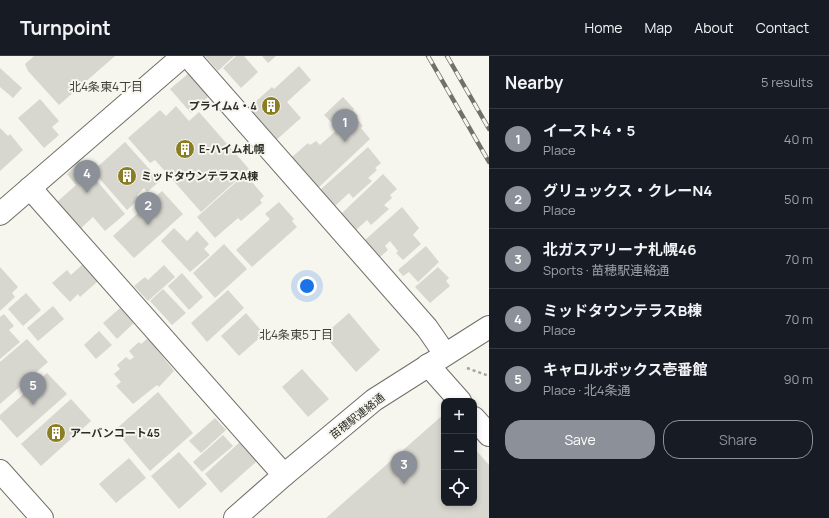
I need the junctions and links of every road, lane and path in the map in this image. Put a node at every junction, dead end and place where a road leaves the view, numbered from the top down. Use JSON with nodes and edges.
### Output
{"nodes":[{"id":1,"x":183,"y":56,"type":"edge"},
{"id":2,"x":188,"y":56,"type":"edge"},
{"id":3,"x":30,"y":188,"type":"junction"},
{"id":4,"x":0,"y":214,"type":"edge"},
{"id":5,"x":489,"y":327,"type":"edge"},
{"id":6,"x":437,"y":360,"type":"junction"},
{"id":7,"x":467,"y":368,"type":"dead end"},
{"id":8,"x":489,"y":376,"type":"edge"},
{"id":9,"x":458,"y":398,"type":"edge"},
{"id":10,"x":477,"y":421,"type":"edge"},
{"id":11,"x":489,"y":435,"type":"edge"},
{"id":12,"x":0,"y":471,"type":"edge"},
{"id":13,"x":284,"y":474,"type":"junction"},
{"id":14,"x":42,"y":518,"type":"edge"},
{"id":15,"x":235,"y":518,"type":"edge"}],
"edges":[{"from":1,"to":3,"type":"street"},
{"from":2,"to":6,"type":"street"},
{"from":3,"to":4,"type":"street"},
{"from":3,"to":13,"type":"street"},
{"from":5,"to":6,"type":"street","name":"苗穂駅連絡通"},
{"from":6,"to":9,"type":"street"},
{"from":6,"to":13,"type":"street","name":"苗穂駅連絡通"},
{"from":7,"to":8,"type":"path"},
{"from":10,"to":11,"type":"street"},
{"from":12,"to":14,"type":"street"},
{"from":13,"to":15,"type":"street","name":"苗穂駅連絡通"}]}
